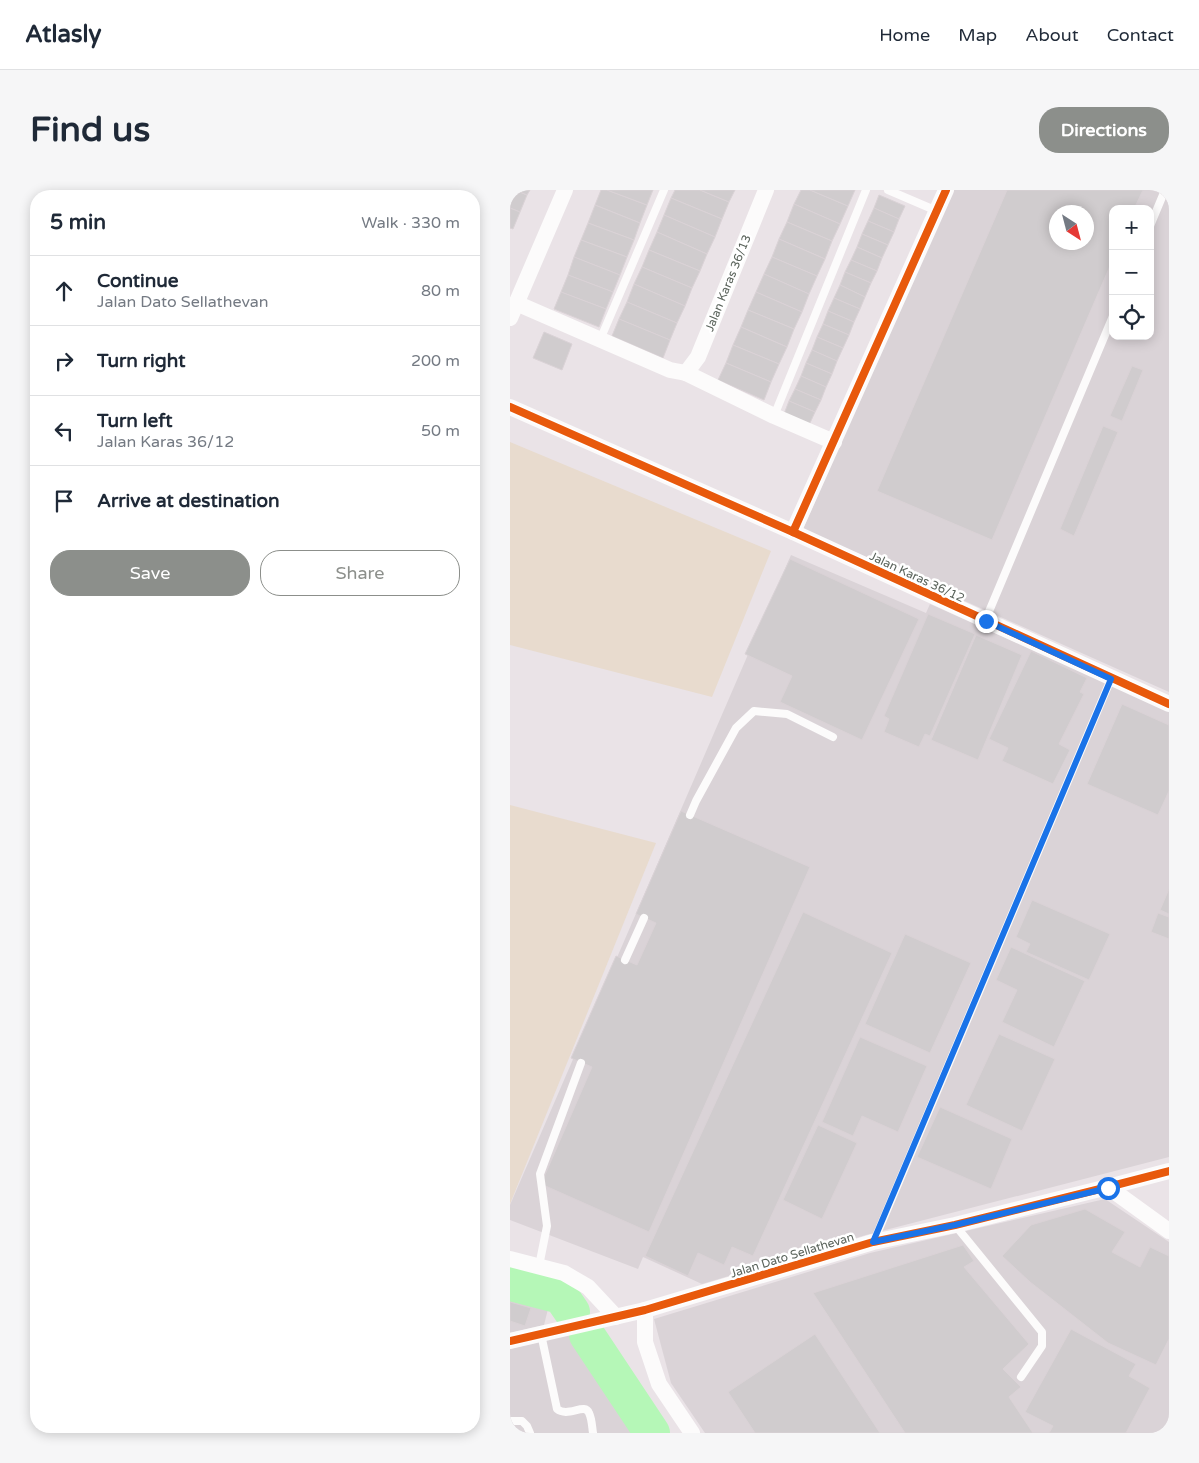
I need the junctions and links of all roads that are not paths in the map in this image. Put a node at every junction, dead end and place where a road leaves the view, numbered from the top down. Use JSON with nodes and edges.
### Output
{"nodes":[{"id":1,"x":565,"y":190,"type":"edge"},
{"id":2,"x":664,"y":190,"type":"edge"},
{"id":3,"x":766,"y":190,"type":"edge"},
{"id":4,"x":866,"y":190,"type":"edge"},
{"id":5,"x":888,"y":190,"type":"edge"},
{"id":6,"x":946,"y":190,"type":"edge"},
{"id":7,"x":1166,"y":190,"type":"edge"},
{"id":8,"x":937,"y":211,"type":"junction"},
{"id":9,"x":1154,"y":217,"type":"edge"},
{"id":10,"x":513,"y":310,"type":"edge"},
{"id":11,"x":1109,"y":326,"type":"edge"},
{"id":12,"x":600,"y":340,"type":"junction"},
{"id":13,"x":686,"y":373,"type":"junction"},
{"id":14,"x":510,"y":407,"type":"edge"},
{"id":15,"x":774,"y":416,"type":"junction"},
{"id":16,"x":834,"y":442,"type":"junction"},
{"id":17,"x":793,"y":532,"type":"junction"},
{"id":18,"x":986,"y":621,"type":"junction"},
{"id":19,"x":1111,"y":679,"type":"junction"},
{"id":20,"x":1169,"y":704,"type":"edge"},
{"id":21,"x":833,"y":737,"type":"dead end"},
{"id":22,"x":690,"y":815,"type":"dead end"},
{"id":23,"x":644,"y":918,"type":"dead end"},
{"id":24,"x":625,"y":960,"type":"dead end"},
{"id":25,"x":581,"y":1063,"type":"dead end"},
{"id":26,"x":1169,"y":1171,"type":"edge"},
{"id":27,"x":1108,"y":1188,"type":"junction"},
{"id":28,"x":955,"y":1225,"type":"junction"},
{"id":29,"x":1169,"y":1231,"type":"edge"},
{"id":30,"x":873,"y":1242,"type":"junction"},
{"id":31,"x":510,"y":1259,"type":"edge"},
{"id":32,"x":539,"y":1266,"type":"junction"},
{"id":33,"x":645,"y":1310,"type":"junction"},
{"id":34,"x":616,"y":1317,"type":"junction"},
{"id":35,"x":541,"y":1334,"type":"junction"},
{"id":36,"x":510,"y":1341,"type":"edge"},
{"id":37,"x":1021,"y":1377,"type":"dead end"},
{"id":38,"x":510,"y":1421,"type":"edge"},
{"id":39,"x":530,"y":1433,"type":"edge"},
{"id":40,"x":593,"y":1433,"type":"edge"},
{"id":41,"x":692,"y":1433,"type":"edge"}],
"edges":[{"from":1,"to":10,"type":"street"},
{"from":2,"to":12,"type":"lane"},
{"from":3,"to":13,"type":"street","name":"Jalan Karas 36/13"},
{"from":4,"to":15,"type":"lane"},
{"from":5,"to":8,"type":"lane"},
{"from":6,"to":8,"type":"street"},
{"from":7,"to":9,"type":"lane"},
{"from":8,"to":16,"type":"street"},
{"from":10,"to":12,"type":"street"},
{"from":11,"to":18,"type":"lane"},
{"from":12,"to":13,"type":"street"},
{"from":13,"to":15,"type":"street"},
{"from":14,"to":17,"type":"street","name":"Jalan Karas 36/12"},
{"from":15,"to":16,"type":"street"},
{"from":16,"to":17,"type":"street"},
{"from":17,"to":18,"type":"street","name":"Jalan Karas 36/12"},
{"from":18,"to":19,"type":"street","name":"Jalan Karas 36/12"},
{"from":19,"to":20,"type":"street","name":"Jalan Karas 36/12"},
{"from":19,"to":30,"type":"lane"},
{"from":21,"to":22,"type":"lane"},
{"from":23,"to":24,"type":"lane"},
{"from":25,"to":32,"type":"lane"},
{"from":26,"to":27,"type":"street","name":"Jalan Dato Sellathevan"},
{"from":27,"to":28,"type":"street","name":"Jalan Dato Sellathevan"},
{"from":27,"to":29,"type":"street"},
{"from":28,"to":30,"type":"street","name":"Jalan Dato Sellathevan"},
{"from":28,"to":37,"type":"lane"},
{"from":30,"to":33,"type":"street","name":"Jalan Dato Sellathevan"},
{"from":31,"to":32,"type":"street"},
{"from":32,"to":34,"type":"street"},
{"from":33,"to":34,"type":"street","name":"Jalan Dato Sellathevan"},
{"from":33,"to":41,"type":"street"},
{"from":34,"to":35,"type":"street","name":"Jalan Dato Sellathevan"},
{"from":35,"to":36,"type":"street","name":"Jalan Dato Sellathevan"},
{"from":35,"to":40,"type":"lane"},
{"from":38,"to":39,"type":"lane"}]}
